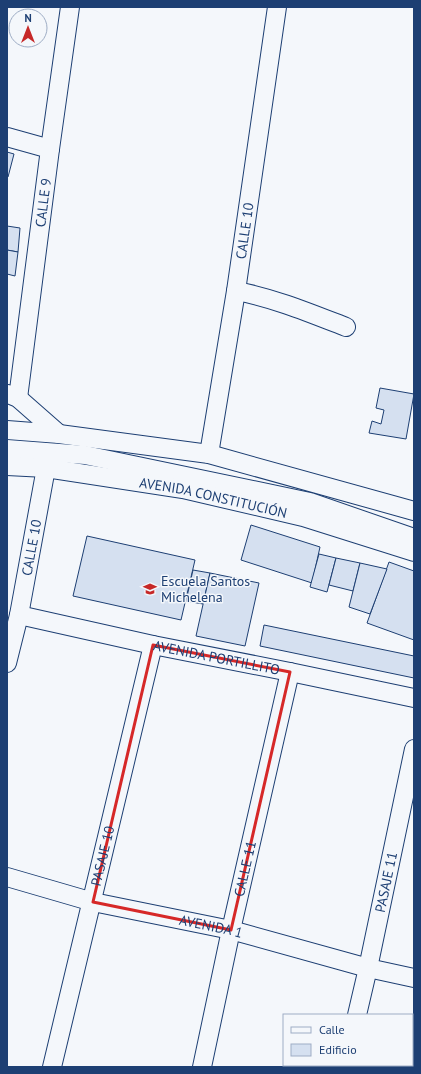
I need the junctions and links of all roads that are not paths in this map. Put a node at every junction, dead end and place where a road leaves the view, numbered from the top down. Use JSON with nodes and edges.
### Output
{"nodes":[{"id":1,"x":70,"y":7,"type":"edge"},
{"id":2,"x":278,"y":7,"type":"edge"},
{"id":3,"x":7,"y":137,"type":"edge"},
{"id":4,"x":50,"y":149,"type":"junction"},
{"id":5,"x":236,"y":291,"type":"junction"},
{"id":6,"x":346,"y":327,"type":"dead end"},
{"id":7,"x":13,"y":396,"type":"edge"},
{"id":8,"x":7,"y":430,"type":"edge"},
{"id":9,"x":59,"y":434,"type":"junction"},
{"id":10,"x":7,"y":449,"type":"edge"},
{"id":11,"x":209,"y":454,"type":"junction"},
{"id":12,"x":49,"y":460,"type":"junction"},
{"id":13,"x":7,"y":466,"type":"edge"},
{"id":14,"x":413,"y":507,"type":"edge"},
{"id":15,"x":414,"y":538,"type":"edge"},
{"id":16,"x":414,"y":552,"type":"edge"},
{"id":17,"x":19,"y":615,"type":"junction"},
{"id":18,"x":153,"y":645,"type":"junction"},
{"id":19,"x":7,"y":663,"type":"edge"},
{"id":20,"x":290,"y":672,"type":"junction"},
{"id":21,"x":414,"y":698,"type":"edge"},
{"id":22,"x":414,"y":749,"type":"edge"},
{"id":23,"x":7,"y":877,"type":"edge"},
{"id":24,"x":93,"y":902,"type":"junction"},
{"id":25,"x":231,"y":930,"type":"junction"},
{"id":26,"x":368,"y":968,"type":"junction"},
{"id":27,"x":414,"y":978,"type":"edge"},
{"id":28,"x":357,"y":1014,"type":"edge"},
{"id":29,"x":52,"y":1067,"type":"edge"},
{"id":30,"x":202,"y":1067,"type":"edge"}],
"edges":[{"from":1,"to":4,"type":"street","name":"CALLE 9"},
{"from":2,"to":5,"type":"street","name":"CALLE 10"},
{"from":3,"to":4,"type":"street"},
{"from":4,"to":7,"type":"street","name":"CALLE 9"},
{"from":5,"to":6,"type":"street"},
{"from":5,"to":11,"type":"street","name":"CALLE 10"},
{"from":7,"to":9,"type":"street"},
{"from":8,"to":9,"type":"street"},
{"from":9,"to":11,"type":"street"},
{"from":9,"to":12,"type":"street","name":"CALLE 10"},
{"from":10,"to":12,"type":"street"},
{"from":11,"to":14,"type":"street"},
{"from":12,"to":13,"type":"street","name":"AVENIDA CONSTITUCIÓN"},
{"from":12,"to":15,"type":"street"},
{"from":12,"to":16,"type":"street","name":"AVENIDA CONSTITUCIÓN"},
{"from":12,"to":17,"type":"street","name":"CALLE 10"},
{"from":17,"to":18,"type":"street","name":"AVENIDA PORTILLITO"},
{"from":17,"to":19,"type":"street","name":"CALLE 10"},
{"from":18,"to":20,"type":"street","name":"AVENIDA PORTILLITO"},
{"from":18,"to":24,"type":"street","name":"PASAJE 10"},
{"from":20,"to":21,"type":"street","name":"AVENIDA PORTILLITO"},
{"from":20,"to":25,"type":"street","name":"CALLE 11"},
{"from":22,"to":26,"type":"street","name":"PASAJE 11"},
{"from":23,"to":24,"type":"street","name":"AVENIDA 1"},
{"from":24,"to":25,"type":"street","name":"AVENIDA 1"},
{"from":24,"to":29,"type":"street","name":"PASAJE 10"},
{"from":25,"to":26,"type":"street","name":"AVENIDA 1"},
{"from":25,"to":30,"type":"street","name":"CALLE 11"},
{"from":26,"to":27,"type":"street","name":"AVENIDA 1"},
{"from":26,"to":28,"type":"street","name":"PASAJE 11"}]}
